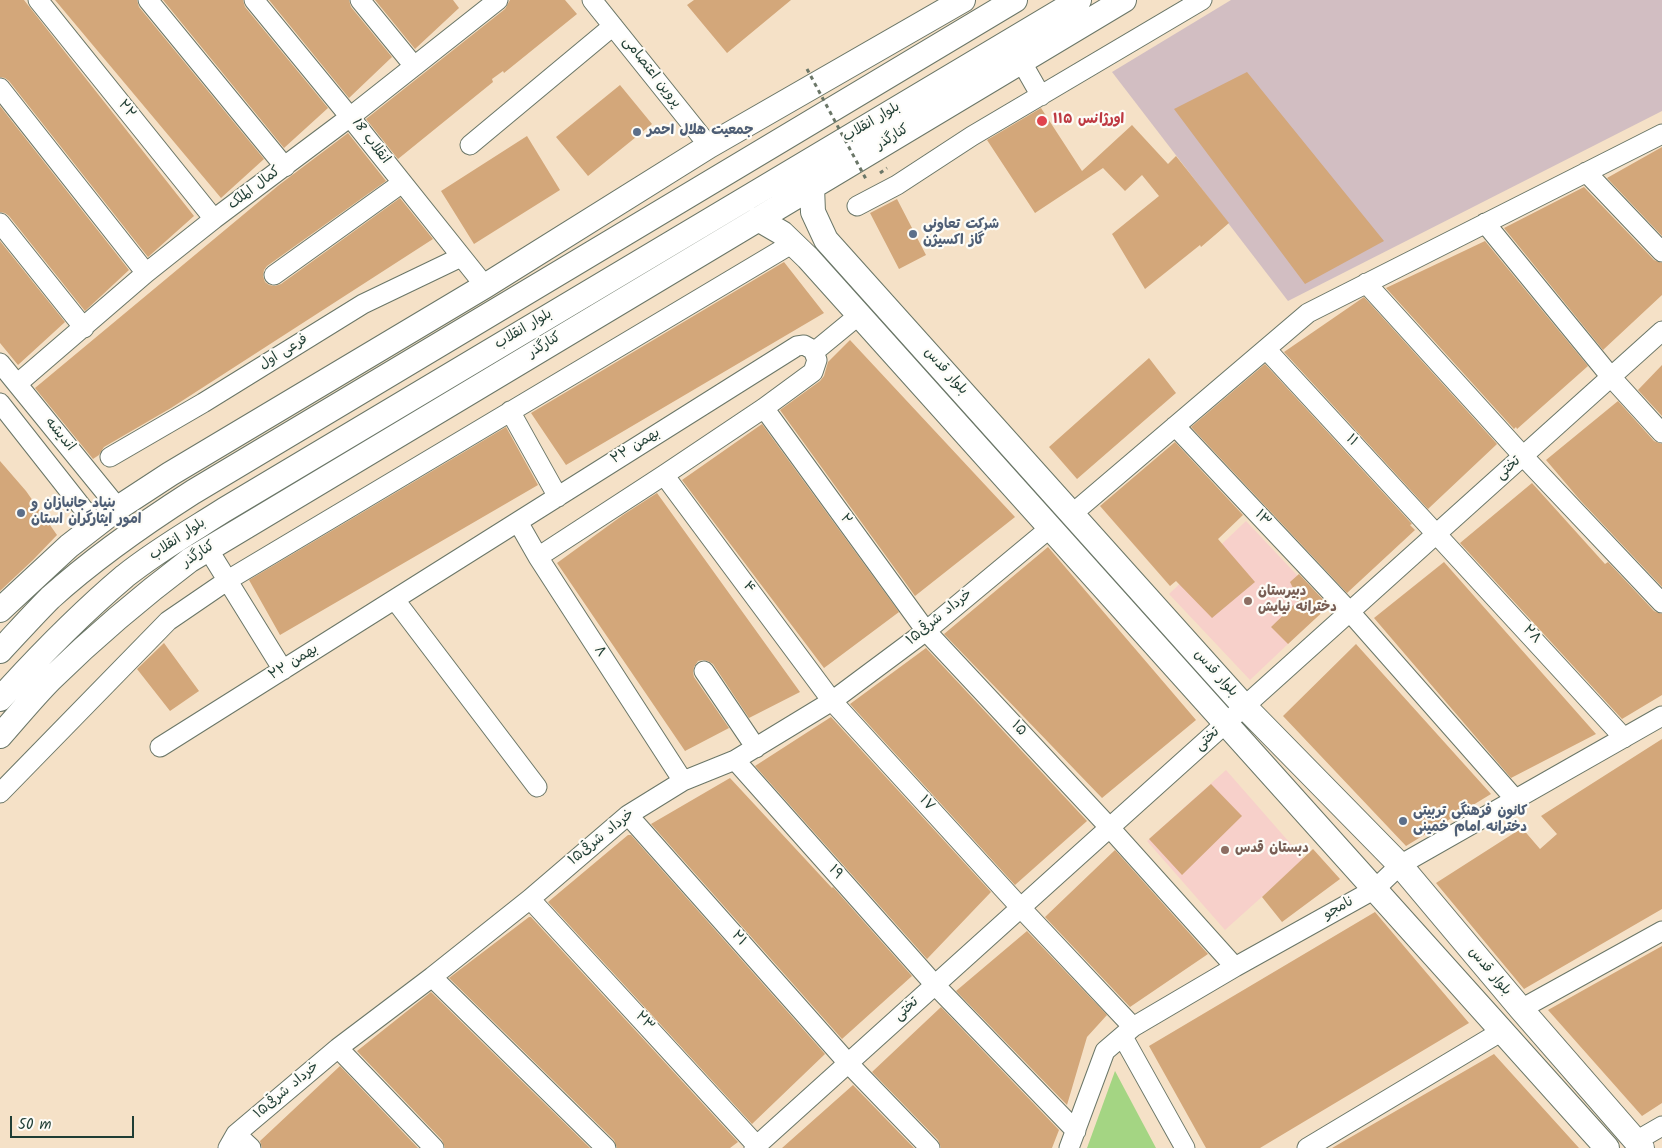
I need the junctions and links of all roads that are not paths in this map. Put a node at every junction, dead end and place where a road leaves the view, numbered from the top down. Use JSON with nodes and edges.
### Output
{"nodes":[{"id":1,"x":38,"y":0,"type":"edge"},
{"id":2,"x":148,"y":0,"type":"edge"},
{"id":3,"x":254,"y":0,"type":"edge"},
{"id":4,"x":360,"y":0,"type":"edge"},
{"id":5,"x":592,"y":0,"type":"edge"},
{"id":6,"x":963,"y":0,"type":"edge"},
{"id":7,"x":1015,"y":0,"type":"edge"},
{"id":8,"x":1079,"y":0,"type":"edge"},
{"id":9,"x":1124,"y":0,"type":"edge"},
{"id":10,"x":1202,"y":0,"type":"edge"},
{"id":11,"x":487,"y":3,"type":"edge"},
{"id":12,"x":614,"y":26,"type":"junction"},
{"id":13,"x":917,"y":27,"type":"junction"},
{"id":14,"x":933,"y":50,"type":"junction"},
{"id":15,"x":1021,"y":61,"type":"junction"},
{"id":16,"x":414,"y":66,"type":"junction"},
{"id":17,"x":947,"y":78,"type":"junction"},
{"id":18,"x":0,"y":88,"type":"edge"},
{"id":19,"x":1041,"y":96,"type":"junction"},
{"id":20,"x":961,"y":97,"type":"junction"},
{"id":21,"x":350,"y":117,"type":"junction"},
{"id":22,"x":1662,"y":134,"type":"edge"},
{"id":23,"x":470,"y":145,"type":"dead end"},
{"id":24,"x":709,"y":146,"type":"junction"},
{"id":25,"x":285,"y":166,"type":"junction"},
{"id":26,"x":1586,"y":172,"type":"junction"},
{"id":27,"x":402,"y":183,"type":"junction"},
{"id":28,"x":812,"y":187,"type":"junction"},
{"id":29,"x":857,"y":206,"type":"dead end"},
{"id":30,"x":214,"y":219,"type":"junction"},
{"id":31,"x":758,"y":219,"type":"junction"},
{"id":32,"x":0,"y":223,"type":"edge"},
{"id":33,"x":1486,"y":223,"type":"junction"},
{"id":34,"x":793,"y":243,"type":"junction"},
{"id":35,"x":1662,"y":252,"type":"edge"},
{"id":36,"x":461,"y":257,"type":"junction"},
{"id":37,"x":146,"y":273,"type":"junction"},
{"id":38,"x":274,"y":275,"type":"dead end"},
{"id":39,"x":1366,"y":283,"type":"junction"},
{"id":40,"x":485,"y":286,"type":"junction"},
{"id":41,"x":576,"y":299,"type":"junction"},
{"id":42,"x":879,"y":299,"type":"junction"},
{"id":43,"x":859,"y":315,"type":"junction"},
{"id":44,"x":588,"y":320,"type":"junction"},
{"id":45,"x":84,"y":328,"type":"junction"},
{"id":46,"x":1662,"y":331,"type":"edge"},
{"id":47,"x":1266,"y":349,"type":"junction"},
{"id":48,"x":814,"y":352,"type":"junction"},
{"id":49,"x":0,"y":363,"type":"edge"},
{"id":50,"x":1611,"y":377,"type":"junction"},
{"id":51,"x":17,"y":384,"type":"junction"},
{"id":52,"x":0,"y":402,"type":"edge"},
{"id":53,"x":340,"y":404,"type":"junction"},
{"id":54,"x":764,"y":408,"type":"junction"},
{"id":55,"x":510,"y":411,"type":"junction"},
{"id":56,"x":1175,"y":426,"type":"junction"},
{"id":57,"x":357,"y":430,"type":"junction"},
{"id":58,"x":1662,"y":433,"type":"edge"},
{"id":59,"x":1523,"y":456,"type":"junction"},
{"id":60,"x":110,"y":457,"type":"dead end"},
{"id":61,"x":664,"y":476,"type":"junction"},
{"id":62,"x":558,"y":497,"type":"junction"},
{"id":63,"x":111,"y":500,"type":"junction"},
{"id":64,"x":1072,"y":514,"type":"junction"},
{"id":65,"x":90,"y":517,"type":"junction"},
{"id":66,"x":518,"y":522,"type":"junction"},
{"id":67,"x":1050,"y":528,"type":"junction"},
{"id":68,"x":1437,"y":533,"type":"junction"},
{"id":69,"x":208,"y":549,"type":"junction"},
{"id":70,"x":538,"y":557,"type":"junction"},
{"id":71,"x":228,"y":580,"type":"junction"},
{"id":72,"x":395,"y":600,"type":"junction"},
{"id":73,"x":1662,"y":603,"type":"edge"},
{"id":74,"x":0,"y":610,"type":"edge"},
{"id":75,"x":1350,"y":612,"type":"junction"},
{"id":76,"x":926,"y":631,"type":"junction"},
{"id":77,"x":0,"y":652,"type":"edge"},
{"id":78,"x":283,"y":670,"type":"junction"},
{"id":79,"x":704,"y":672,"type":"dead end"},
{"id":80,"x":0,"y":699,"type":"edge"},
{"id":81,"x":832,"y":701,"type":"junction"},
{"id":82,"x":1245,"y":707,"type":"junction"},
{"id":83,"x":1662,"y":716,"type":"edge"},
{"id":84,"x":1226,"y":724,"type":"junction"},
{"id":85,"x":0,"y":736,"type":"edge"},
{"id":86,"x":1624,"y":738,"type":"junction"},
{"id":87,"x":160,"y":747,"type":"dead end"},
{"id":88,"x":756,"y":748,"type":"junction"},
{"id":89,"x":735,"y":760,"type":"junction"},
{"id":90,"x":683,"y":781,"type":"junction"},
{"id":91,"x":537,"y":787,"type":"dead end"},
{"id":92,"x":0,"y":793,"type":"edge"},
{"id":93,"x":1515,"y":800,"type":"junction"},
{"id":94,"x":628,"y":815,"type":"junction"},
{"id":95,"x":1110,"y":828,"type":"junction"},
{"id":96,"x":1400,"y":865,"type":"junction"},
{"id":97,"x":1374,"y":889,"type":"junction"},
{"id":98,"x":530,"y":899,"type":"junction"},
{"id":99,"x":1020,"y":907,"type":"junction"},
{"id":100,"x":1662,"y":931,"type":"edge"},
{"id":101,"x":1235,"y":968,"type":"junction"},
{"id":102,"x":432,"y":977,"type":"junction"},
{"id":103,"x":935,"y":985,"type":"junction"},
{"id":104,"x":1520,"y":1009,"type":"junction"},
{"id":105,"x":1502,"y":1031,"type":"junction"},
{"id":106,"x":1128,"y":1032,"type":"junction"},
{"id":107,"x":338,"y":1048,"type":"junction"},
{"id":108,"x":848,"y":1064,"type":"junction"},
{"id":109,"x":1662,"y":1126,"type":"edge"},
{"id":110,"x":1072,"y":1140,"type":"edge"},
{"id":111,"x":232,"y":1141,"type":"edge"},
{"id":112,"x":1639,"y":1145,"type":"edge"},
{"id":113,"x":757,"y":1147,"type":"edge"},
{"id":114,"x":251,"y":1148,"type":"edge"},
{"id":115,"x":434,"y":1148,"type":"edge"},
{"id":116,"x":606,"y":1148,"type":"edge"},
{"id":117,"x":930,"y":1148,"type":"edge"},
{"id":118,"x":1185,"y":1148,"type":"edge"},
{"id":119,"x":1308,"y":1148,"type":"edge"},
{"id":120,"x":1607,"y":1148,"type":"edge"}],
"edges":[{"from":1,"to":30,"type":"street","name":"۲۲"},
{"from":2,"to":25,"type":"street"},
{"from":3,"to":21,"type":"street","name":"انقلاب 18"},
{"from":4,"to":16,"type":"street"},
{"from":5,"to":12,"type":"street","name":"پروین اعتصامی"},
{"from":6,"to":13,"type":"main road"},
{"from":7,"to":14,"type":"main road"},
{"from":8,"to":17,"type":"main road","name":"بلوار انقلاب"},
{"from":9,"to":15,"type":"main road","name":"کنارگذر"},
{"from":10,"to":19,"type":"street"},
{"from":11,"to":16,"type":"street","name":"کمال الملک"},
{"from":12,"to":23,"type":"street"},
{"from":12,"to":24,"type":"street","name":"پروین اعتصامی"},
{"from":13,"to":14,"type":"main road"},
{"from":13,"to":24,"type":"main road"},
{"from":14,"to":53,"type":"main road"},
{"from":15,"to":19,"type":"street"},
{"from":15,"to":20,"type":"main road","name":"کنارگذر"},
{"from":16,"to":21,"type":"street","name":"کمال الملک"},
{"from":17,"to":20,"type":"main road"},
{"from":17,"to":41,"type":"main road","name":"بلوار انقلاب"},
{"from":18,"to":37,"type":"street"},
{"from":19,"to":29,"type":"street"},
{"from":20,"to":28,"type":"main road","name":"کنارگذر"},
{"from":21,"to":25,"type":"street","name":"کمال الملک"},
{"from":21,"to":27,"type":"street","name":"انقلاب 18"},
{"from":22,"to":26,"type":"street"},
{"from":24,"to":40,"type":"main road"},
{"from":25,"to":30,"type":"street","name":"کمال الملک"},
{"from":26,"to":33,"type":"street"},
{"from":26,"to":35,"type":"street"},
{"from":27,"to":36,"type":"street","name":"انقلاب 18"},
{"from":27,"to":38,"type":"street"},
{"from":28,"to":31,"type":"main road","name":"کنارگذر"},
{"from":28,"to":42,"type":"main road","name":"بلوار قدس"},
{"from":30,"to":37,"type":"street","name":"کمال الملک"},
{"from":31,"to":34,"type":"main road","name":"بلوار قدس"},
{"from":31,"to":44,"type":"main road","name":"کنارگذر"},
{"from":32,"to":45,"type":"street"},
{"from":33,"to":39,"type":"street"},
{"from":33,"to":50,"type":"street"},
{"from":34,"to":43,"type":"main road","name":"بلوار قدس"},
{"from":34,"to":55,"type":"street"},
{"from":36,"to":40,"type":"street","name":"انقلاب 18"},
{"from":36,"to":60,"type":"street","name":"فرعی اول"},
{"from":37,"to":45,"type":"street","name":"کمال الملک"},
{"from":39,"to":47,"type":"street"},
{"from":39,"to":59,"type":"street"},
{"from":40,"to":63,"type":"main road"},
{"from":41,"to":44,"type":"main road"},
{"from":41,"to":57,"type":"main road","name":"بلوار انقلاب"},
{"from":42,"to":43,"type":"main road"},
{"from":42,"to":64,"type":"main road","name":"بلوار قدس"},
{"from":43,"to":48,"type":"street"},
{"from":43,"to":67,"type":"main road","name":"بلوار قدس"},
{"from":44,"to":69,"type":"main road","name":"کنارگذر"},
{"from":45,"to":51,"type":"street","name":"کمال الملک"},
{"from":46,"to":50,"type":"street","name":"تختی"},
{"from":47,"to":56,"type":"street"},
{"from":47,"to":68,"type":"street","name":"۱۱"},
{"from":48,"to":54,"type":"street"},
{"from":48,"to":62,"type":"street","name":"۲۲ بهمن"},
{"from":49,"to":51,"type":"street","name":"اندیشه"},
{"from":50,"to":58,"type":"street"},
{"from":50,"to":59,"type":"street","name":"تختی"},
{"from":51,"to":63,"type":"street","name":"اندیشه"},
{"from":52,"to":65,"type":"street","name":"اندیشه"},
{"from":53,"to":57,"type":"main road"},
{"from":53,"to":77,"type":"main road"},
{"from":54,"to":61,"type":"street"},
{"from":54,"to":76,"type":"street","name":"۲"},
{"from":55,"to":62,"type":"street"},
{"from":55,"to":71,"type":"street"},
{"from":56,"to":64,"type":"street"},
{"from":56,"to":75,"type":"street","name":"۱۳"},
{"from":57,"to":80,"type":"main road","name":"بلوار انقلاب"},
{"from":59,"to":68,"type":"street","name":"تختی"},
{"from":59,"to":73,"type":"street"},
{"from":61,"to":70,"type":"street"},
{"from":61,"to":81,"type":"street","name":"۴"},
{"from":62,"to":66,"type":"street","name":"۲۲ بهمن"},
{"from":63,"to":65,"type":"main road"},
{"from":64,"to":82,"type":"main road","name":"بلوار قدس"},
{"from":65,"to":74,"type":"main road"},
{"from":66,"to":70,"type":"street","name":"۸"},
{"from":66,"to":72,"type":"street","name":"۲۲ بهمن"},
{"from":67,"to":76,"type":"street","name":"۱۵خرداد شرقی"},
{"from":67,"to":84,"type":"main road","name":"بلوار قدس"},
{"from":68,"to":75,"type":"street","name":"تختی"},
{"from":68,"to":86,"type":"street","name":"۲۸"},
{"from":69,"to":71,"type":"street"},
{"from":69,"to":85,"type":"main road","name":"کنارگذر"},
{"from":70,"to":90,"type":"street","name":"۸"},
{"from":71,"to":78,"type":"street"},
{"from":71,"to":92,"type":"street"},
{"from":72,"to":78,"type":"street","name":"۲۲ بهمن"},
{"from":72,"to":91,"type":"street"},
{"from":75,"to":82,"type":"street","name":"تختی"},
{"from":75,"to":93,"type":"street","name":"۱۳"},
{"from":76,"to":81,"type":"street","name":"۱۵خرداد شرقی"},
{"from":76,"to":95,"type":"street","name":"۱۵"},
{"from":78,"to":87,"type":"street","name":"۲۲ بهمن"},
{"from":79,"to":88,"type":"street"},
{"from":81,"to":88,"type":"street","name":"۱۵خرداد شرقی"},
{"from":81,"to":99,"type":"street","name":"۱۷"},
{"from":82,"to":84,"type":"street","name":"تختی"},
{"from":82,"to":96,"type":"main road","name":"بلوار قدس"},
{"from":83,"to":86,"type":"street","name":"نامجو"},
{"from":84,"to":95,"type":"street","name":"تختی"},
{"from":84,"to":97,"type":"main road","name":"بلوار قدس"},
{"from":86,"to":93,"type":"street","name":"نامجو"},
{"from":88,"to":89,"type":"street","name":"۱۵خرداد شرقی"},
{"from":89,"to":90,"type":"street","name":"۱۵خرداد شرقی"},
{"from":89,"to":103,"type":"street","name":"۱۹"},
{"from":90,"to":94,"type":"street","name":"۱۵خرداد شرقی"},
{"from":93,"to":96,"type":"street","name":"نامجو"},
{"from":94,"to":98,"type":"street","name":"۱۵خرداد شرقی"},
{"from":94,"to":108,"type":"street","name":"۲۱"},
{"from":95,"to":99,"type":"street","name":"تختی"},
{"from":95,"to":101,"type":"street","name":"۱۵"},
{"from":96,"to":97,"type":"street","name":"نامجو"},
{"from":96,"to":104,"type":"main road","name":"بلوار قدس"},
{"from":97,"to":101,"type":"street","name":"نامجو"},
{"from":97,"to":105,"type":"main road","name":"بلوار قدس"},
{"from":98,"to":102,"type":"street","name":"۱۵خرداد شرقی"},
{"from":98,"to":113,"type":"street","name":"۲۳"},
{"from":99,"to":103,"type":"street","name":"تختی"},
{"from":99,"to":106,"type":"street","name":"۱۷"},
{"from":100,"to":104,"type":"street"},
{"from":101,"to":106,"type":"street","name":"نامجو"},
{"from":102,"to":107,"type":"street","name":"۱۵خرداد شرقی"},
{"from":102,"to":116,"type":"street"},
{"from":103,"to":108,"type":"street","name":"تختی"},
{"from":103,"to":110,"type":"street","name":"۱۹"},
{"from":104,"to":112,"type":"main road","name":"بلوار قدس"},
{"from":105,"to":119,"type":"street"},
{"from":105,"to":120,"type":"main road","name":"بلوار قدس"},
{"from":106,"to":110,"type":"street","name":"نامجو"},
{"from":106,"to":118,"type":"street","name":"۱۷"},
{"from":107,"to":111,"type":"street","name":"۱۵خرداد شرقی"},
{"from":107,"to":115,"type":"street"},
{"from":108,"to":113,"type":"street","name":"تختی"},
{"from":108,"to":117,"type":"street","name":"۲۱"},
{"from":109,"to":112,"type":"street"},
{"from":111,"to":114,"type":"street"}]}
